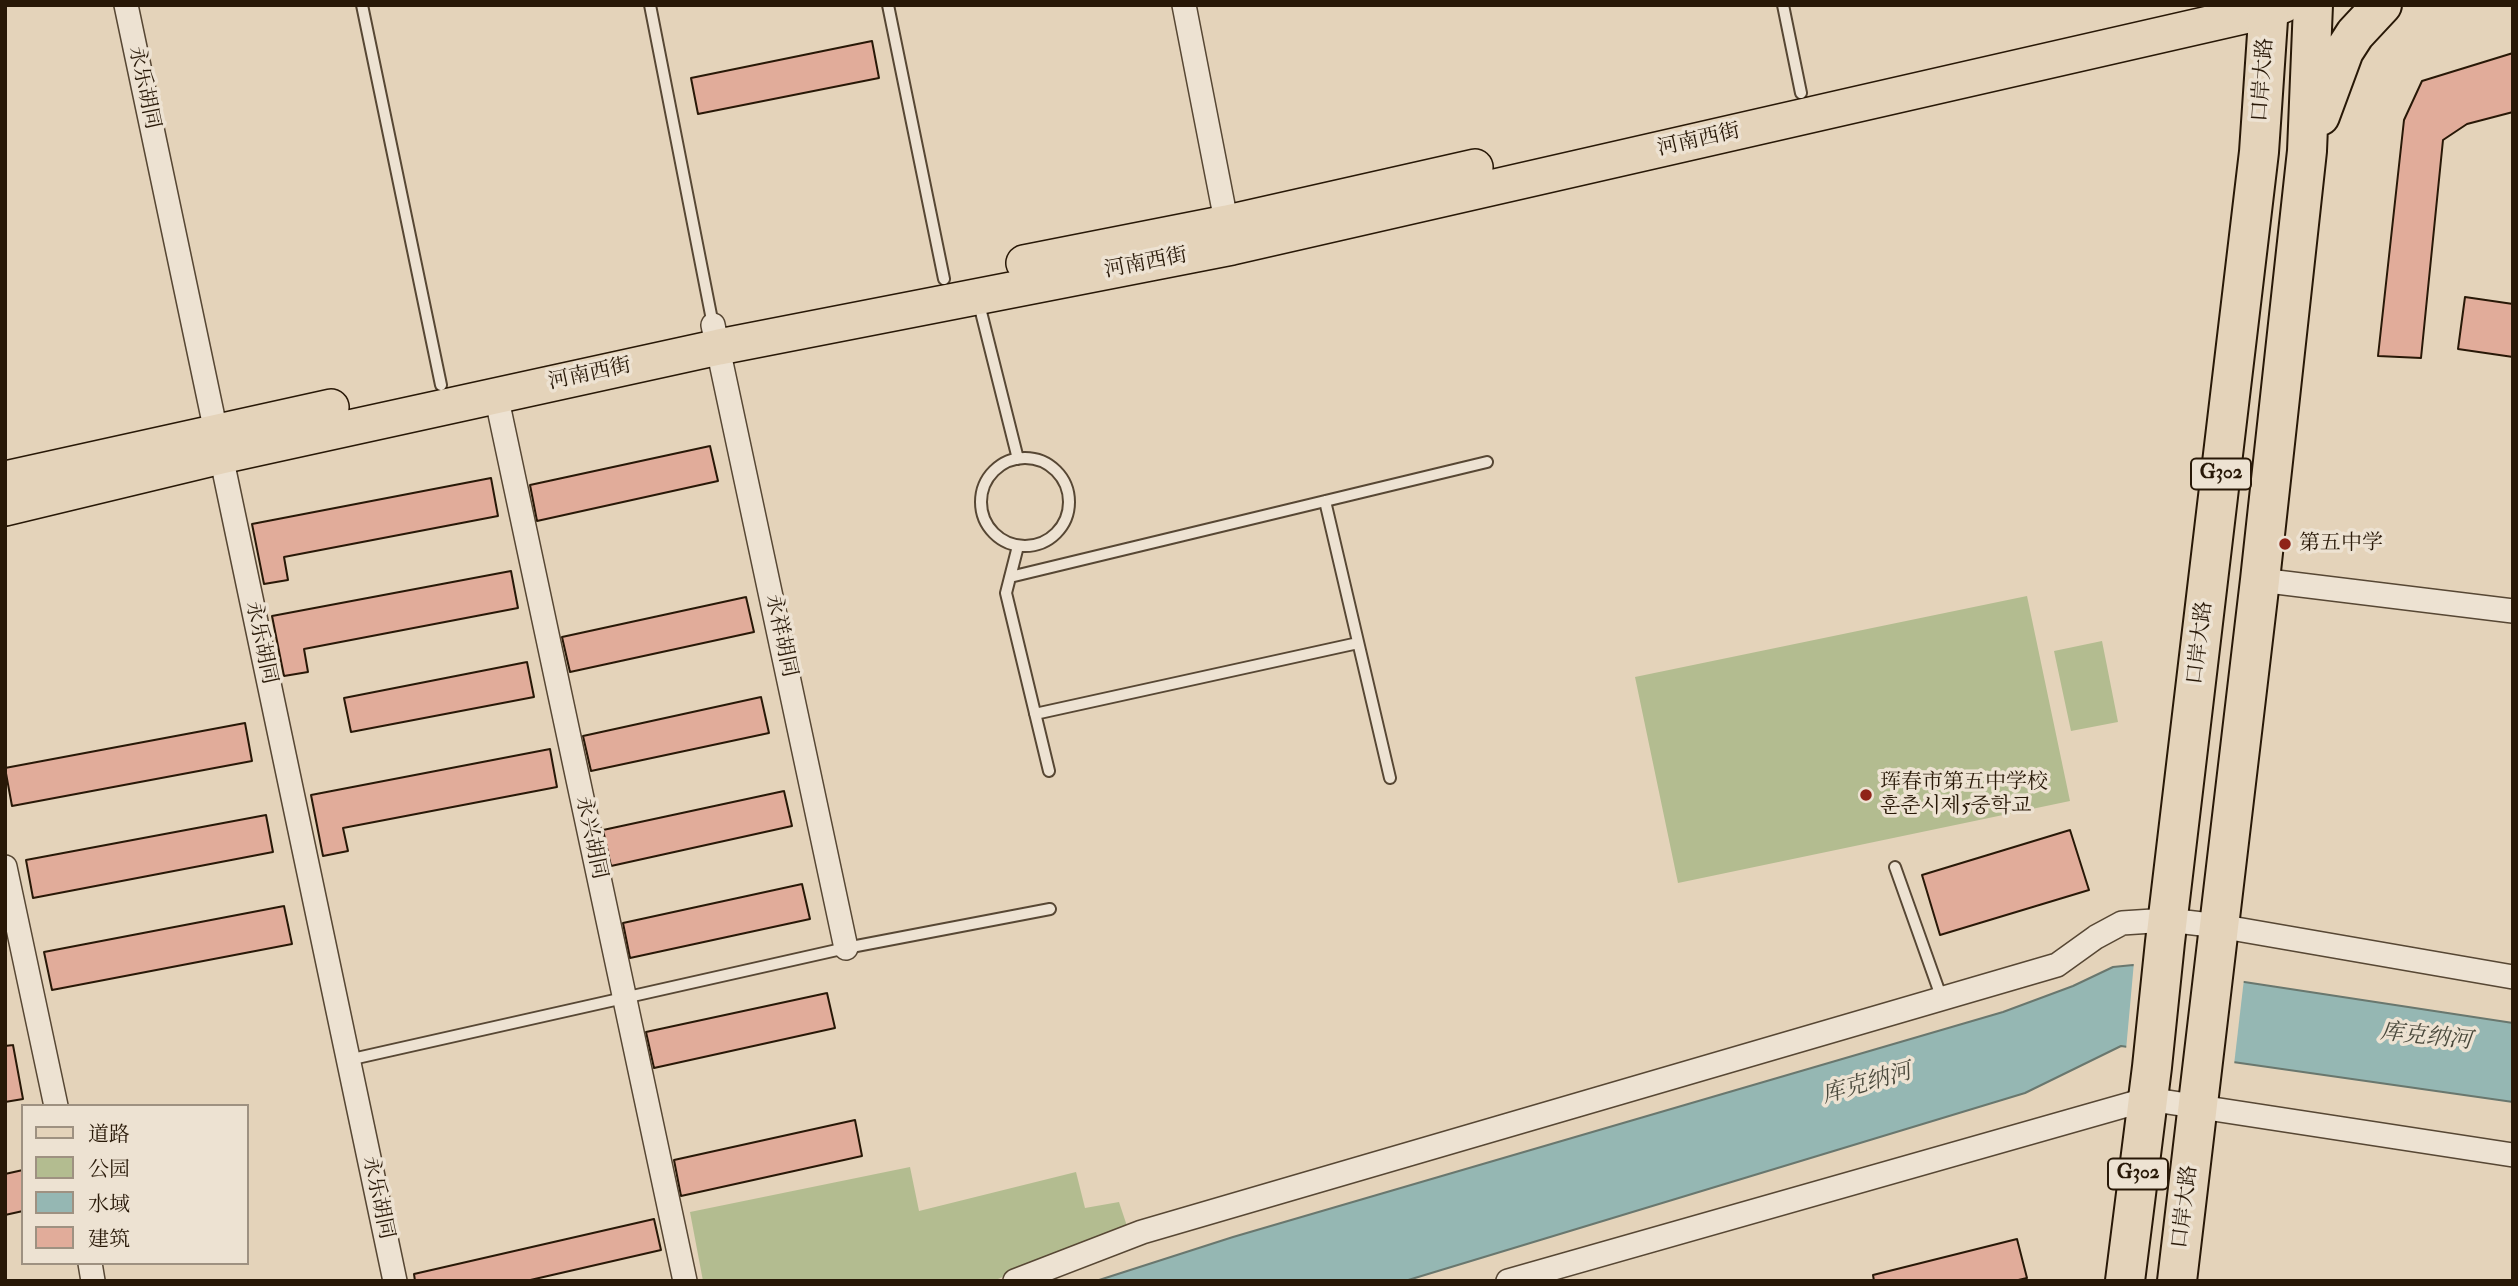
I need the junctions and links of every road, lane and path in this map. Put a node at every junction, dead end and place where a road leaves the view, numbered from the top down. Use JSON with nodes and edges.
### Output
{"nodes":[{"id":1,"x":126,"y":5,"type":"edge"},
{"id":2,"x":362,"y":5,"type":"edge"},
{"id":3,"x":650,"y":5,"type":"edge"},
{"id":4,"x":888,"y":5,"type":"edge"},
{"id":5,"x":1184,"y":5,"type":"edge"},
{"id":6,"x":1783,"y":5,"type":"edge"},
{"id":7,"x":2200,"y":5,"type":"edge"},
{"id":8,"x":2313,"y":5,"type":"edge"},
{"id":9,"x":2382,"y":5,"type":"edge"},
{"id":10,"x":2274,"y":7,"type":"edge"},
{"id":11,"x":1801,"y":93,"type":"junction"},
{"id":12,"x":2307,"y":151,"type":"junction"},
{"id":13,"x":1229,"y":235,"type":"junction"},
{"id":14,"x":944,"y":279,"type":"junction"},
{"id":15,"x":977,"y":297,"type":"junction"},
{"id":16,"x":716,"y":336,"type":"junction"},
{"id":17,"x":440,"y":385,"type":"junction"},
{"id":18,"x":496,"y":396,"type":"junction"},
{"id":19,"x":218,"y":444,"type":"junction"},
{"id":20,"x":1018,"y":459,"type":"junction"},
{"id":21,"x":1487,"y":461,"type":"dead end"},
{"id":22,"x":5,"y":479,"type":"edge"},
{"id":23,"x":1325,"y":501,"type":"junction"},
{"id":24,"x":5,"y":509,"type":"edge"},
{"id":25,"x":1018,"y":546,"type":"junction"},
{"id":26,"x":1010,"y":577,"type":"junction"},
{"id":27,"x":2260,"y":580,"type":"junction"},
{"id":28,"x":2513,"y":611,"type":"edge"},
{"id":29,"x":1358,"y":643,"type":"junction"},
{"id":30,"x":1035,"y":714,"type":"junction"},
{"id":31,"x":1049,"y":771,"type":"dead end"},
{"id":32,"x":1390,"y":778,"type":"dead end"},
{"id":33,"x":5,"y":867,"type":"edge"},
{"id":34,"x":1895,"y":867,"type":"dead end"},
{"id":35,"x":1050,"y":909,"type":"dead end"},
{"id":36,"x":2166,"y":931,"type":"junction"},
{"id":37,"x":2218,"y":937,"type":"junction"},
{"id":38,"x":846,"y":948,"type":"junction"},
{"id":39,"x":2513,"y":977,"type":"edge"},
{"id":40,"x":624,"y":998,"type":"junction"},
{"id":41,"x":1942,"y":999,"type":"junction"},
{"id":42,"x":348,"y":1060,"type":"junction"},
{"id":43,"x":2150,"y":1083,"type":"junction"},
{"id":44,"x":2200,"y":1090,"type":"junction"},
{"id":45,"x":56,"y":1104,"type":"edge"},
{"id":46,"x":2513,"y":1155,"type":"edge"},
{"id":47,"x":395,"y":1281,"type":"edge"},
{"id":48,"x":684,"y":1281,"type":"edge"},
{"id":49,"x":1015,"y":1281,"type":"edge"},
{"id":50,"x":1508,"y":1281,"type":"edge"},
{"id":51,"x":2125,"y":1281,"type":"edge"},
{"id":52,"x":2177,"y":1281,"type":"edge"}],
"edges":[{"from":1,"to":19,"type":"street","name":"永乐胡同"},
{"from":2,"to":17,"type":"lane"},
{"from":3,"to":16,"type":"lane"},
{"from":4,"to":14,"type":"lane"},
{"from":5,"to":13,"type":"street"},
{"from":6,"to":11,"type":"lane"},
{"from":7,"to":11,"type":"main road","name":"河南西街"},
{"from":8,"to":12,"type":"highway","name":"口岸大路","number":"G302"},
{"from":9,"to":12,"type":"highway"},
{"from":10,"to":13,"type":"main road","name":"河南西街"},
{"from":10,"to":36,"type":"highway","name":"口岸大路","number":"G302"},
{"from":11,"to":13,"type":"main road","name":"河南西街"},
{"from":12,"to":27,"type":"highway","name":"口岸大路","number":"G302"},
{"from":13,"to":14,"type":"main road","name":"河南西街"},
{"from":13,"to":15,"type":"main road","name":"河南西街"},
{"from":14,"to":16,"type":"main road","name":"河南西街"},
{"from":15,"to":16,"type":"main road","name":"河南西街"},
{"from":15,"to":20,"type":"lane"},
{"from":16,"to":17,"type":"main road","name":"河南西街"},
{"from":16,"to":18,"type":"main road","name":"河南西街"},
{"from":16,"to":38,"type":"street","name":"永祥胡同"},
{"from":17,"to":19,"type":"main road","name":"河南西街"},
{"from":18,"to":19,"type":"main road","name":"河南西街"},
{"from":18,"to":40,"type":"street","name":"永兴胡同"},
{"from":19,"to":22,"type":"main road","name":"河南西街"},
{"from":19,"to":24,"type":"main road","name":"河南西街"},
{"from":19,"to":42,"type":"street","name":"永乐胡同"},
{"from":20,"to":25,"type":"lane"},
{"from":20,"to":25,"type":"lane"},
{"from":21,"to":23,"type":"lane"},
{"from":23,"to":26,"type":"lane"},
{"from":23,"to":29,"type":"lane"},
{"from":25,"to":26,"type":"lane"},
{"from":26,"to":30,"type":"lane"},
{"from":27,"to":28,"type":"street"},
{"from":27,"to":37,"type":"highway","name":"口岸大路","number":"G302"},
{"from":29,"to":30,"type":"lane"},
{"from":29,"to":32,"type":"lane"},
{"from":30,"to":31,"type":"lane"},
{"from":33,"to":45,"type":"street"},
{"from":34,"to":41,"type":"lane"},
{"from":35,"to":38,"type":"lane"},
{"from":36,"to":37,"type":"street"},
{"from":36,"to":41,"type":"street"},
{"from":36,"to":43,"type":"highway","name":"口岸大路","number":"G302"},
{"from":37,"to":39,"type":"street"},
{"from":37,"to":44,"type":"highway","name":"口岸大路","number":"G302"},
{"from":38,"to":40,"type":"lane"},
{"from":40,"to":42,"type":"lane"},
{"from":40,"to":48,"type":"street","name":"永兴胡同"},
{"from":41,"to":49,"type":"street"},
{"from":42,"to":47,"type":"street","name":"永乐胡同"},
{"from":43,"to":44,"type":"street"},
{"from":43,"to":50,"type":"street"},
{"from":43,"to":51,"type":"highway","name":"口岸大路","number":"G302"},
{"from":44,"to":46,"type":"street"},
{"from":44,"to":52,"type":"highway","name":"口岸大路","number":"G302"}]}
